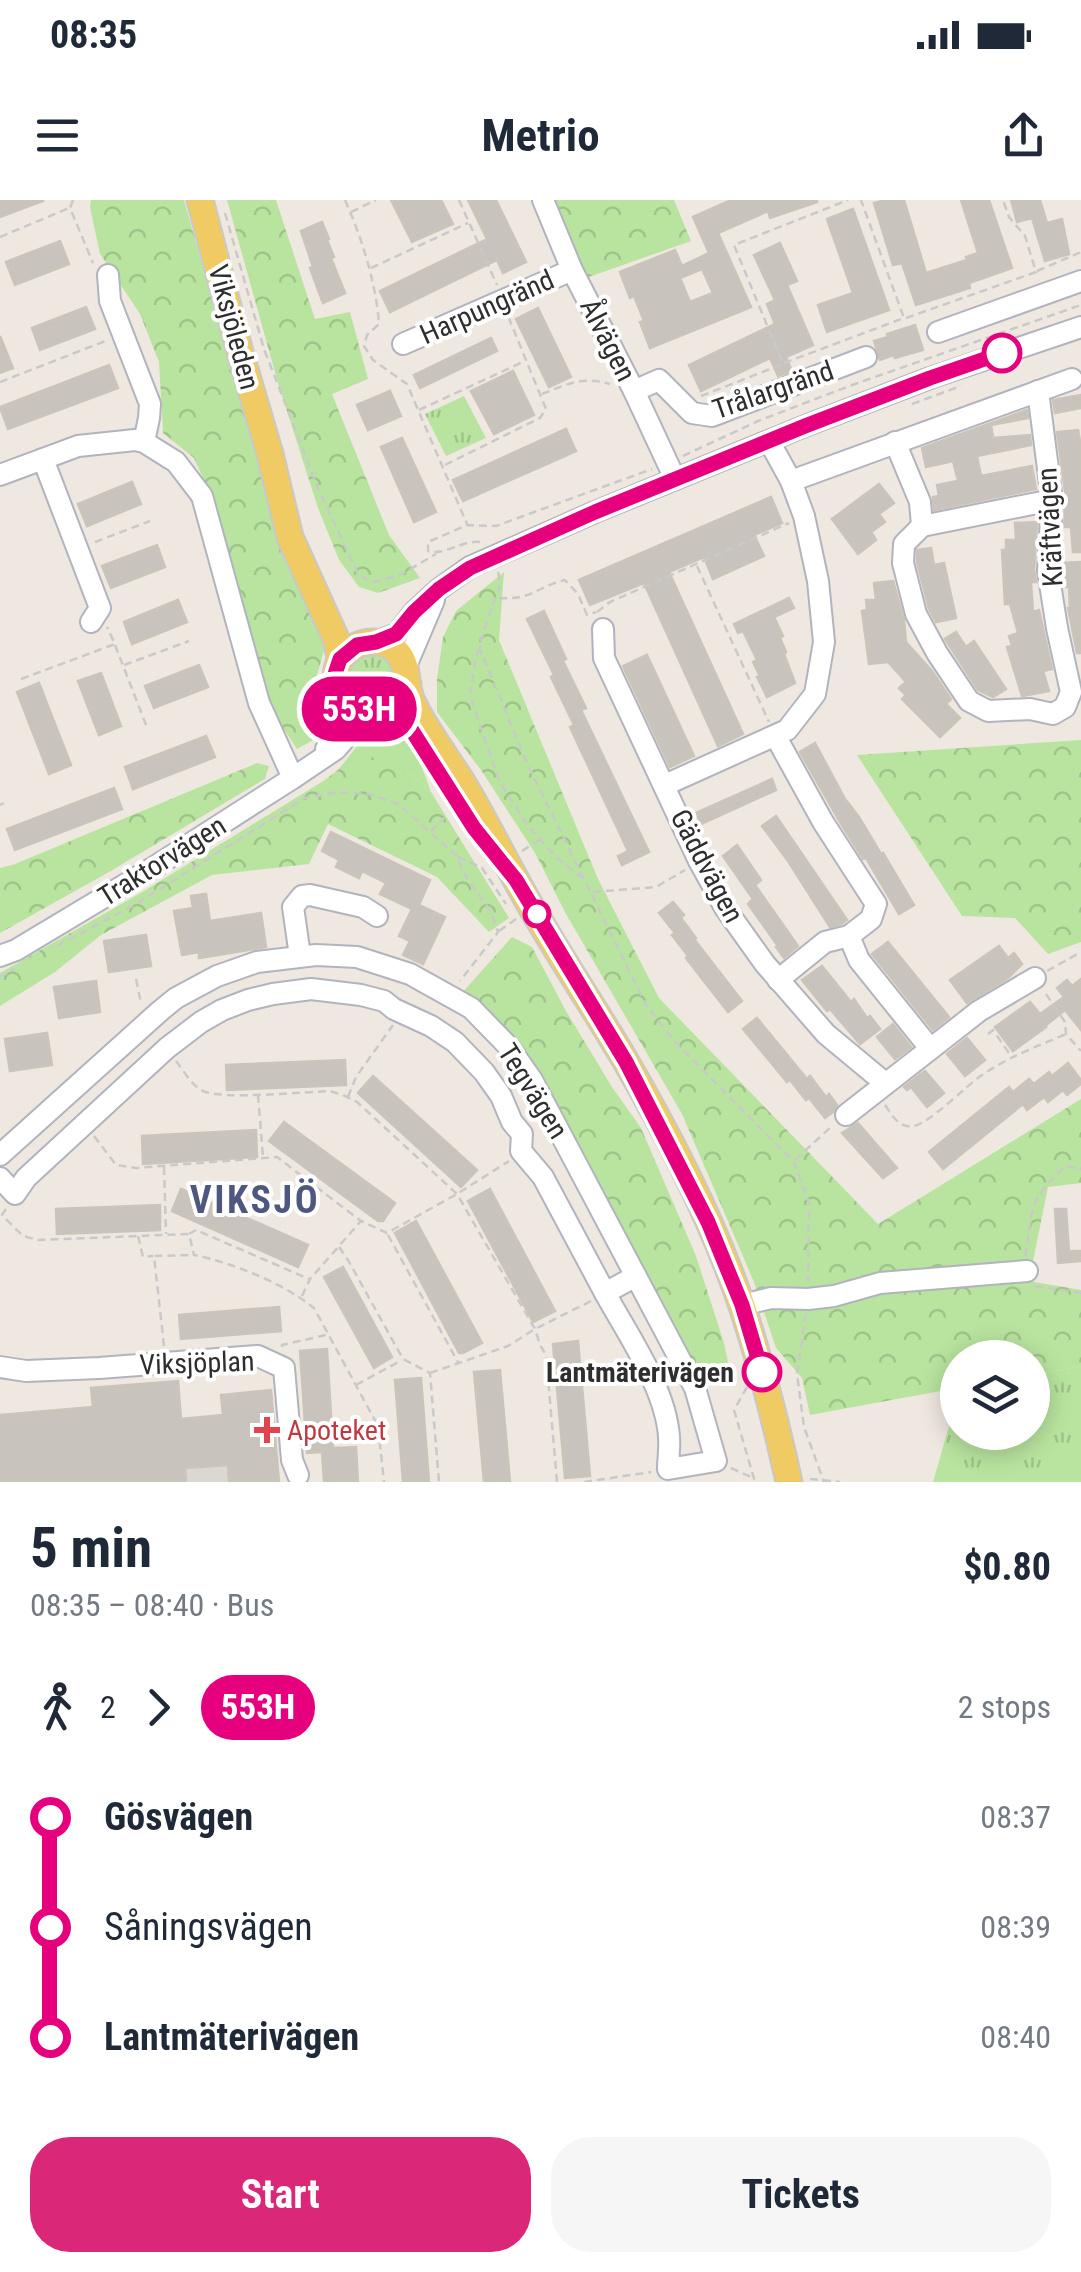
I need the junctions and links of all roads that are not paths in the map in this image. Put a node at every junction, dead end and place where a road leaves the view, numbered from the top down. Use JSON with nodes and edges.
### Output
{"nodes":[{"id":1,"x":543,"y":200,"type":"edge"},
{"id":2,"x":212,"y":204,"type":"edge"},
{"id":3,"x":572,"y":270,"type":"junction"},
{"id":4,"x":108,"y":275,"type":"road end"},
{"id":5,"x":1081,"y":281,"type":"edge"},
{"id":6,"x":1081,"y":326,"type":"edge"},
{"id":7,"x":938,"y":332,"type":"dead end"},
{"id":8,"x":403,"y":344,"type":"dead end"},
{"id":9,"x":866,"y":357,"type":"dead end"},
{"id":10,"x":1072,"y":379,"type":"dead end"},
{"id":11,"x":634,"y":391,"type":"junction"},
{"id":12,"x":1038,"y":392,"type":"junction"},
{"id":13,"x":769,"y":441,"type":"junction"},
{"id":14,"x":144,"y":442,"type":"junction"},
{"id":15,"x":896,"y":442,"type":"junction"},
{"id":16,"x":270,"y":454,"type":"junction"},
{"id":17,"x":42,"y":459,"type":"junction"},
{"id":18,"x":672,"y":471,"type":"junction"},
{"id":19,"x":0,"y":475,"type":"edge"},
{"id":20,"x":792,"y":481,"type":"junction"},
{"id":21,"x":1052,"y":500,"type":"junction"},
{"id":22,"x":922,"y":526,"type":"junction"},
{"id":23,"x":439,"y":589,"type":"junction"},
{"id":24,"x":96,"y":615,"type":"road end"},
{"id":25,"x":600,"y":620,"type":"road end"},
{"id":26,"x":371,"y":642,"type":"junction"},
{"id":27,"x":340,"y":659,"type":"junction"},
{"id":28,"x":407,"y":675,"type":"junction"},
{"id":29,"x":338,"y":689,"type":"junction"},
{"id":30,"x":382,"y":710,"type":"junction"},
{"id":31,"x":764,"y":746,"type":"junction"},
{"id":32,"x":320,"y":759,"type":"junction"},
{"id":33,"x":294,"y":778,"type":"junction"},
{"id":34,"x":665,"y":785,"type":"junction"},
{"id":35,"x":511,"y":892,"type":"junction"},
{"id":36,"x":377,"y":916,"type":"dead end"},
{"id":37,"x":849,"y":936,"type":"junction"},
{"id":38,"x":300,"y":956,"type":"junction"},
{"id":39,"x":7,"y":963,"type":"edge"},
{"id":40,"x":1036,"y":978,"type":"road end"},
{"id":41,"x":778,"y":980,"type":"junction"},
{"id":42,"x":146,"y":1024,"type":"junction"},
{"id":43,"x":167,"y":1048,"type":"junction"},
{"id":44,"x":929,"y":1048,"type":"junction"},
{"id":45,"x":880,"y":1087,"type":"junction"},
{"id":46,"x":846,"y":1115,"type":"road end"},
{"id":47,"x":552,"y":1117,"type":"junction"},
{"id":48,"x":521,"y":1142,"type":"junction"},
{"id":49,"x":0,"y":1155,"type":"edge"},
{"id":50,"x":0,"y":1178,"type":"edge"},
{"id":51,"x":1024,"y":1272,"type":"road end"},
{"id":52,"x":636,"y":1276,"type":"junction"},
{"id":53,"x":605,"y":1293,"type":"junction"},
{"id":54,"x":742,"y":1305,"type":"junction"},
{"id":55,"x":0,"y":1368,"type":"edge"},
{"id":56,"x":298,"y":1475,"type":"dead end"},
{"id":57,"x":796,"y":1480,"type":"edge"}],
"edges":[{"from":1,"to":3,"type":"street","name":"Ålvägen"},
{"from":2,"to":16,"type":"main road","name":"Viksjöleden"},
{"from":3,"to":8,"type":"street","name":"Harpungränd"},
{"from":3,"to":11,"type":"street","name":"Ålvägen"},
{"from":4,"to":14,"type":"street"},
{"from":5,"to":7,"type":"street"},
{"from":6,"to":13,"type":"street"},
{"from":9,"to":11,"type":"street","name":"Trålargränd"},
{"from":10,"to":12,"type":"street"},
{"from":11,"to":18,"type":"street","name":"Ålvägen"},
{"from":12,"to":15,"type":"street"},
{"from":12,"to":21,"type":"street","name":"Kräftvägen"},
{"from":13,"to":18,"type":"street"},
{"from":13,"to":20,"type":"street"},
{"from":14,"to":17,"type":"street"},
{"from":14,"to":33,"type":"street"},
{"from":15,"to":20,"type":"street"},
{"from":15,"to":22,"type":"street"},
{"from":16,"to":26,"type":"main road","name":"Viksjöleden"},
{"from":16,"to":27,"type":"main road","name":"Viksjöleden"},
{"from":17,"to":19,"type":"street"},
{"from":17,"to":24,"type":"street"},
{"from":18,"to":23,"type":"street"},
{"from":20,"to":31,"type":"street"},
{"from":21,"to":22,"type":"street"},
{"from":21,"to":22,"type":"street","name":"Kräftvägen"},
{"from":23,"to":26,"type":"street"},
{"from":23,"to":28,"type":"street"},
{"from":25,"to":34,"type":"street","name":"Gäddvägen"},
{"from":26,"to":27,"type":"main road"},
{"from":26,"to":28,"type":"main road"},
{"from":27,"to":29,"type":"main road"},
{"from":28,"to":30,"type":"main road"},
{"from":28,"to":35,"type":"main road"},
{"from":29,"to":30,"type":"main road"},
{"from":29,"to":32,"type":"street","name":"Traktorvägen"},
{"from":30,"to":32,"type":"street","name":"Traktorvägen"},
{"from":30,"to":35,"type":"main road"},
{"from":31,"to":34,"type":"street"},
{"from":31,"to":37,"type":"street"},
{"from":32,"to":33,"type":"street","name":"Traktorvägen"},
{"from":33,"to":39,"type":"street","name":"Traktorvägen"},
{"from":34,"to":41,"type":"street","name":"Gäddvägen"},
{"from":35,"to":54,"type":"main road"},
{"from":36,"to":38,"type":"street"},
{"from":37,"to":41,"type":"street"},
{"from":37,"to":44,"type":"street"},
{"from":38,"to":42,"type":"street","name":"Tegvägen"},
{"from":38,"to":47,"type":"street","name":"Tegvägen"},
{"from":40,"to":44,"type":"street"},
{"from":41,"to":45,"type":"street","name":"Gäddvägen"},
{"from":42,"to":43,"type":"street"},
{"from":42,"to":49,"type":"street","name":"Tegvägen"},
{"from":43,"to":48,"type":"street"},
{"from":43,"to":50,"type":"street"},
{"from":44,"to":45,"type":"street"},
{"from":45,"to":46,"type":"street"},
{"from":47,"to":48,"type":"street"},
{"from":47,"to":52,"type":"street","name":"Tegvägen"},
{"from":48,"to":53,"type":"street"},
{"from":51,"to":54,"type":"street"},
{"from":52,"to":53,"type":"street"},
{"from":52,"to":53,"type":"street","name":"Tegvägen"},
{"from":54,"to":57,"type":"main road"},
{"from":55,"to":56,"type":"street","name":"Viksjöplan"}]}
